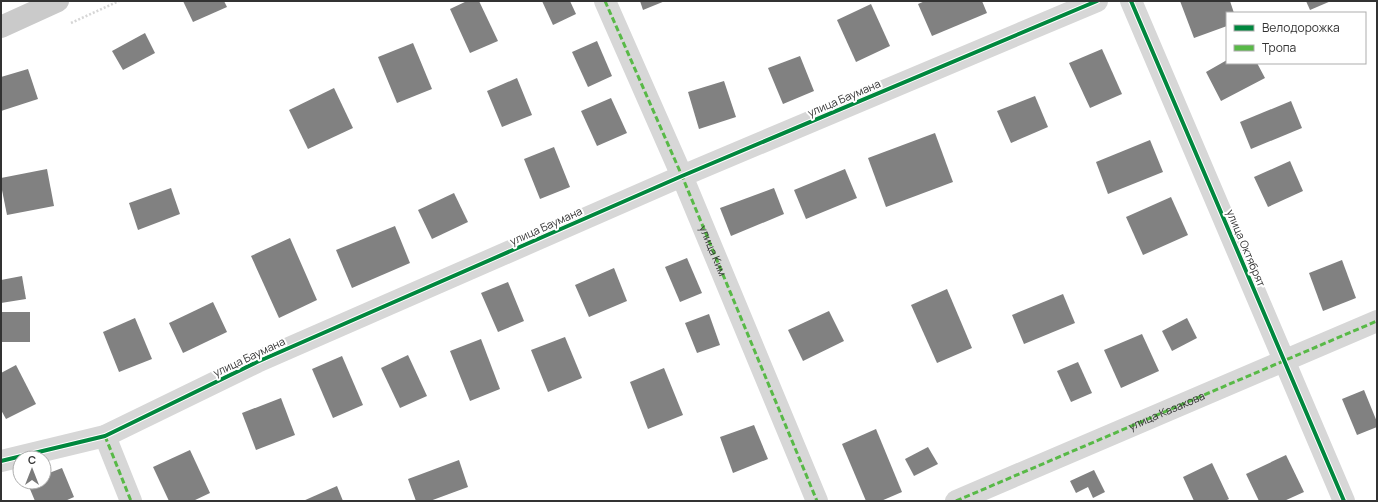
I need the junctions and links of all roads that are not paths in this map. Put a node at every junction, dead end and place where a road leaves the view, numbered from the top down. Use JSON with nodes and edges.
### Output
{"nodes":[{"id":1,"x":58,"y":1,"type":"edge"},
{"id":2,"x":605,"y":1,"type":"edge"},
{"id":3,"x":1097,"y":1,"type":"edge"},
{"id":4,"x":1131,"y":1,"type":"edge"},
{"id":5,"x":1,"y":27,"type":"edge"},
{"id":6,"x":682,"y":176,"type":"junction"},
{"id":7,"x":1377,"y":322,"type":"edge"},
{"id":8,"x":1284,"y":362,"type":"junction"},
{"id":9,"x":105,"y":436,"type":"junction"},
{"id":10,"x":1,"y":461,"type":"edge"},
{"id":11,"x":131,"y":501,"type":"edge"},
{"id":12,"x":817,"y":501,"type":"edge"},
{"id":13,"x":956,"y":501,"type":"edge"},
{"id":14,"x":1344,"y":501,"type":"edge"}],
"edges":[{"from":1,"to":5,"type":"main road"},
{"from":2,"to":6,"type":"street","name":"улица Ким"},
{"from":3,"to":6,"type":"street","name":"улица Баумана"},
{"from":4,"to":8,"type":"street","name":"улица Октябрят"},
{"from":6,"to":9,"type":"street","name":"улица Баумана"},
{"from":6,"to":12,"type":"street","name":"улица Ким"},
{"from":7,"to":8,"type":"street","name":"улица Казакова"},
{"from":8,"to":13,"type":"street","name":"улица Казакова"},
{"from":8,"to":14,"type":"street","name":"улица Октябрят"},
{"from":9,"to":10,"type":"street","name":"улица Баумана"},
{"from":9,"to":11,"type":"street"}]}
